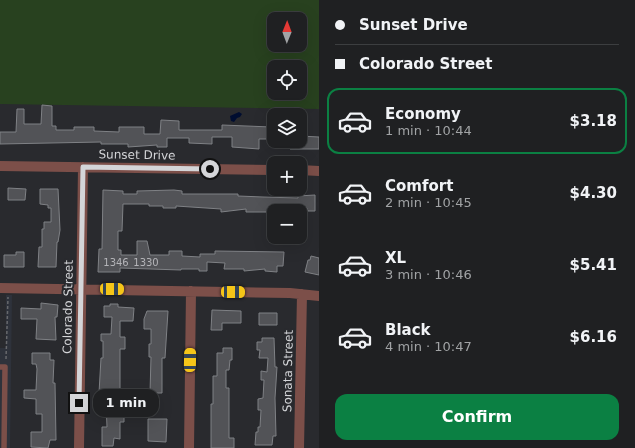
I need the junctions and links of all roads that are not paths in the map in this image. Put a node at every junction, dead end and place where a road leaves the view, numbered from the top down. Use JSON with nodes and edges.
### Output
{"nodes":[{"id":1,"x":0,"y":166,"type":"edge"},
{"id":2,"x":83,"y":167,"type":"junction"},
{"id":3,"x":267,"y":170,"type":"edge"},
{"id":4,"x":307,"y":170,"type":"edge"},
{"id":5,"x":319,"y":171,"type":"edge"},
{"id":6,"x":0,"y":288,"type":"edge"},
{"id":7,"x":81,"y":289,"type":"junction"},
{"id":8,"x":191,"y":291,"type":"junction"},
{"id":9,"x":302,"y":294,"type":"junction"},
{"id":10,"x":319,"y":296,"type":"edge"},
{"id":11,"x":2,"y":367,"type":"edge"},
{"id":12,"x":2,"y":410,"type":"edge"},
{"id":13,"x":4,"y":448,"type":"edge"},
{"id":14,"x":79,"y":448,"type":"edge"},
{"id":15,"x":189,"y":448,"type":"edge"},
{"id":16,"x":300,"y":448,"type":"edge"}],
"edges":[{"from":1,"to":2,"type":"street","name":"Sunset Drive"},
{"from":2,"to":3,"type":"street","name":"Sunset Drive"},
{"from":2,"to":7,"type":"street","name":"Colorado Street"},
{"from":4,"to":5,"type":"street"},
{"from":6,"to":7,"type":"street"},
{"from":7,"to":8,"type":"street"},
{"from":7,"to":14,"type":"street","name":"Colorado Street"},
{"from":8,"to":9,"type":"street"},
{"from":8,"to":15,"type":"street"},
{"from":9,"to":10,"type":"street"},
{"from":9,"to":16,"type":"street","name":"Sonata Street"},
{"from":11,"to":12,"type":"lane"},
{"from":12,"to":13,"type":"lane"}]}
